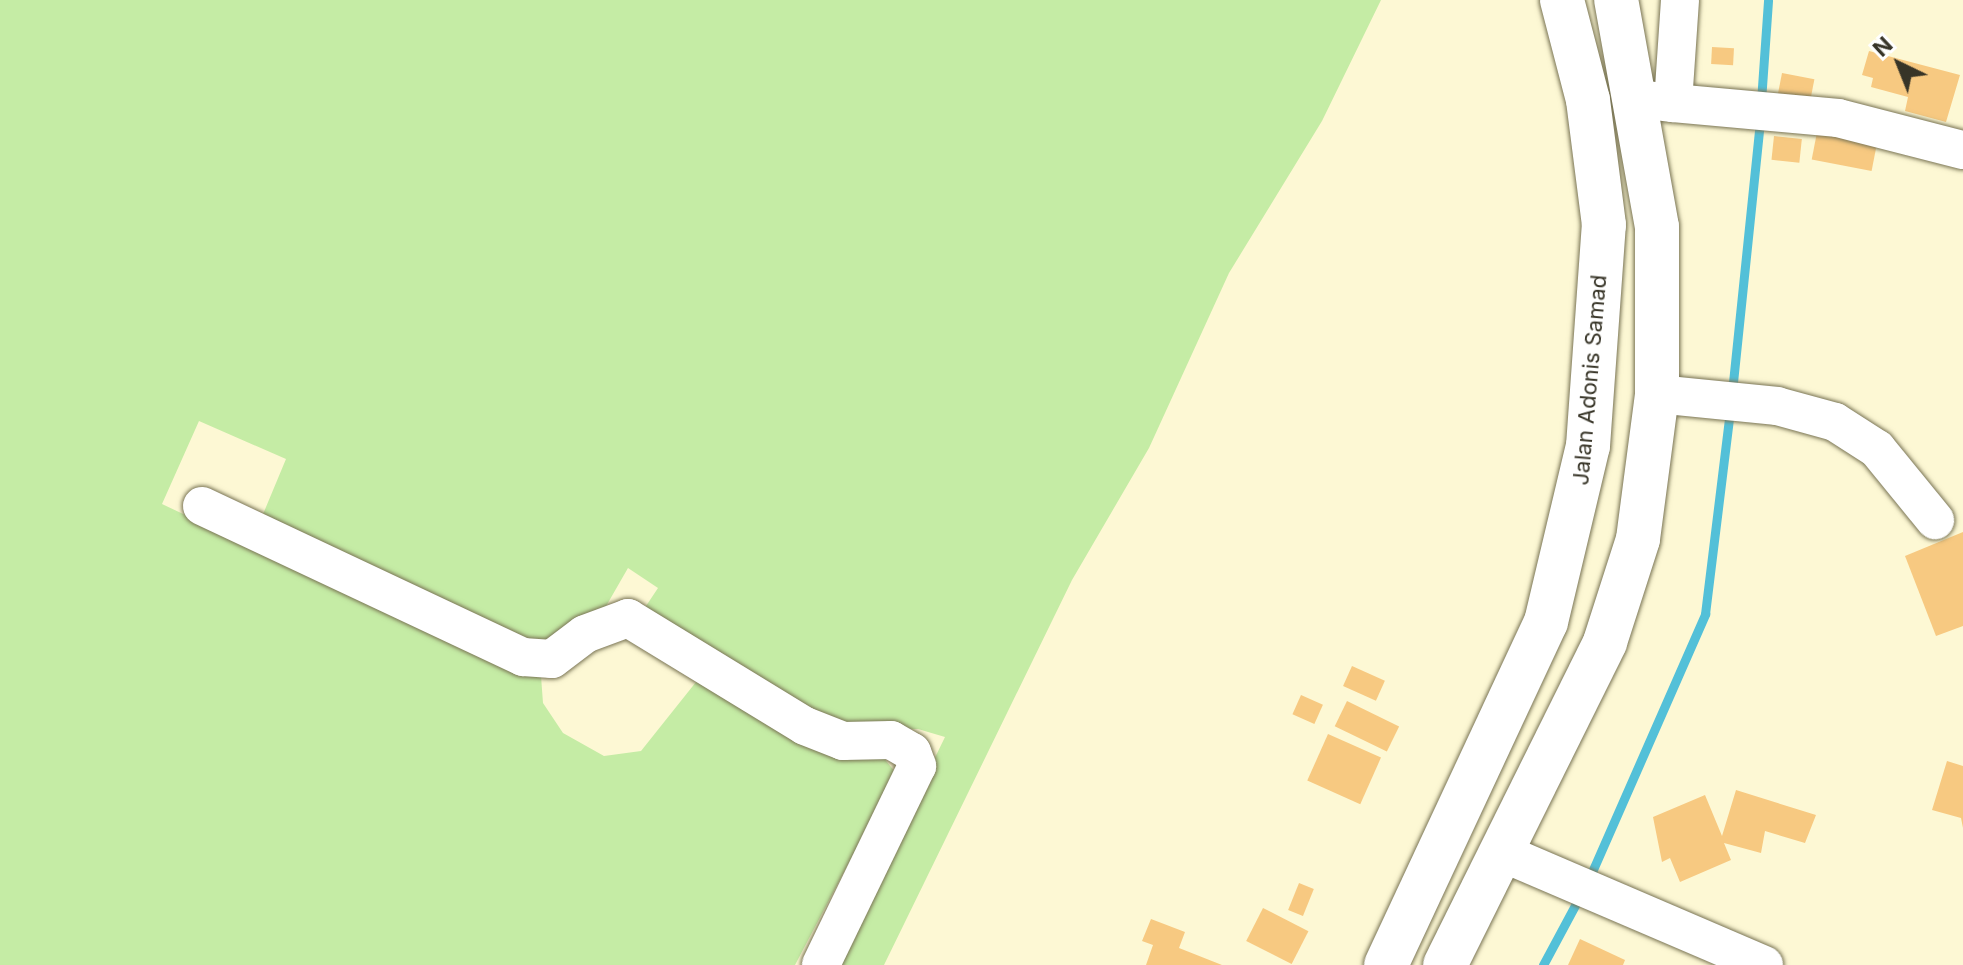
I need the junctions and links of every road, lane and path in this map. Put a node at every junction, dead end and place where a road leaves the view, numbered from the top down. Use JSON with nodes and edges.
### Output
{"nodes":[{"id":1,"x":1562,"y":0,"type":"edge"},
{"id":2,"x":1616,"y":0,"type":"edge"},
{"id":3,"x":1680,"y":0,"type":"edge"},
{"id":4,"x":1655,"y":101,"type":"junction"},
{"id":5,"x":1963,"y":150,"type":"edge"},
{"id":6,"x":1657,"y":394,"type":"junction"},
{"id":7,"x":202,"y":506,"type":"dead end"},
{"id":8,"x":1935,"y":520,"type":"dead end"},
{"id":9,"x":1503,"y":853,"type":"junction"},
{"id":10,"x":1413,"y":907,"type":"junction"},
{"id":11,"x":1454,"y":946,"type":"edge"},
{"id":12,"x":821,"y":965,"type":"edge"},
{"id":13,"x":1386,"y":965,"type":"edge"},
{"id":14,"x":1764,"y":965,"type":"edge"}],
"edges":[{"from":1,"to":10,"type":"highway","name":"Jalan Adonis Samad"},
{"from":2,"to":4,"type":"highway"},
{"from":3,"to":4,"type":"street"},
{"from":4,"to":5,"type":"street"},
{"from":4,"to":6,"type":"highway"},
{"from":6,"to":8,"type":"street"},
{"from":6,"to":9,"type":"highway"},
{"from":7,"to":12,"type":"street"},
{"from":9,"to":11,"type":"highway"},
{"from":9,"to":14,"type":"street"},
{"from":10,"to":11,"type":"highway"},
{"from":10,"to":13,"type":"highway","name":"Jalan Adonis Samad"}]}
